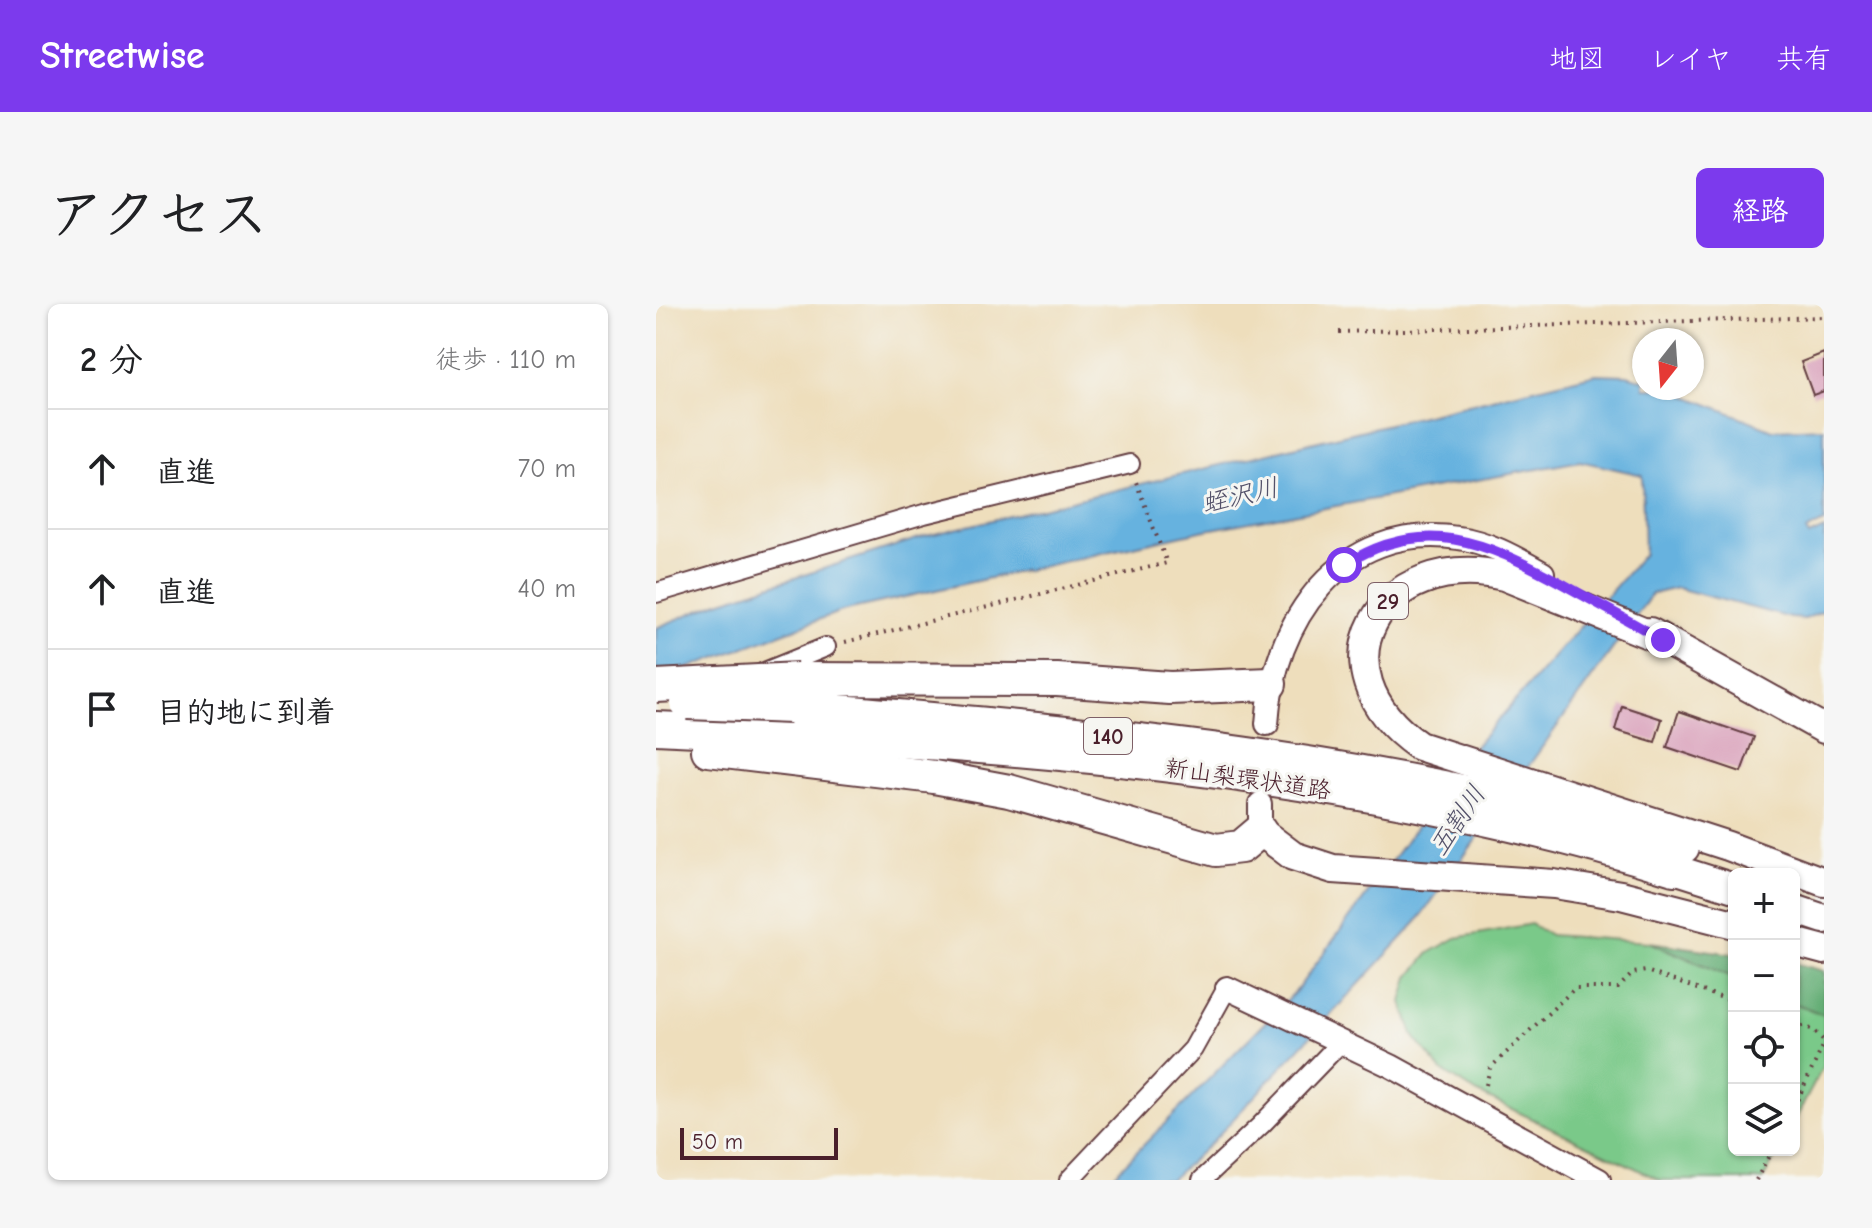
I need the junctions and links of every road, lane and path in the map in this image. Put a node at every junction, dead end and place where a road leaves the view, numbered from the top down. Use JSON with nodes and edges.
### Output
{"nodes":[{"id":1,"x":1824,"y":317,"type":"edge"},
{"id":2,"x":1339,"y":332,"type":"dead end"},
{"id":3,"x":1130,"y":464,"type":"joint"},
{"id":4,"x":1543,"y":573,"type":"joint"},
{"id":5,"x":656,"y":593,"type":"edge"},
{"id":6,"x":1578,"y":598,"type":"junction"},
{"id":7,"x":826,"y":647,"type":"joint"},
{"id":8,"x":1270,"y":684,"type":"junction"},
{"id":9,"x":656,"y":686,"type":"edge"},
{"id":10,"x":656,"y":702,"type":"edge"},
{"id":11,"x":787,"y":720,"type":"junction"},
{"id":12,"x":656,"y":721,"type":"edge"},
{"id":13,"x":1267,"y":724,"type":"dead end"},
{"id":14,"x":656,"y":728,"type":"edge"},
{"id":15,"x":1824,"y":729,"type":"edge"},
{"id":16,"x":656,"y":744,"type":"edge"},
{"id":17,"x":1525,"y":804,"type":"junction"},
{"id":18,"x":1260,"y":818,"type":"joint"},
{"id":19,"x":1678,"y":858,"type":"junction"},
{"id":20,"x":1734,"y":868,"type":"edge"},
{"id":21,"x":1824,"y":882,"type":"edge"},
{"id":22,"x":1728,"y":885,"type":"edge"},
{"id":23,"x":1800,"y":885,"type":"edge"},
{"id":24,"x":1824,"y":893,"type":"edge"},
{"id":25,"x":1800,"y":911,"type":"edge"},
{"id":26,"x":1824,"y":919,"type":"edge"},
{"id":27,"x":1728,"y":922,"type":"edge"},
{"id":28,"x":1800,"y":944,"type":"edge"},
{"id":29,"x":1824,"y":950,"type":"edge"},
{"id":30,"x":1227,"y":988,"type":"joint"},
{"id":31,"x":1728,"y":1000,"type":"edge"},
{"id":32,"x":1800,"y":1025,"type":"edge"},
{"id":33,"x":1336,"y":1039,"type":"junction"},
{"id":34,"x":1824,"y":1043,"type":"edge"},
{"id":35,"x":1486,"y":1085,"type":"dead end"},
{"id":36,"x":1800,"y":1094,"type":"edge"},
{"id":37,"x":1769,"y":1156,"type":"edge"},
{"id":38,"x":1069,"y":1180,"type":"edge"},
{"id":39,"x":1202,"y":1180,"type":"edge"},
{"id":40,"x":1599,"y":1180,"type":"edge"},
{"id":41,"x":1756,"y":1180,"type":"edge"}],
"edges":[{"from":1,"to":2,"type":"path"},
{"from":3,"to":5,"type":"street"},
{"from":3,"to":7,"type":"path"},
{"from":4,"to":6,"type":"main road","number":"29"},
{"from":4,"to":8,"type":"street"},
{"from":6,"to":15,"type":"main road","number":"29"},
{"from":6,"to":17,"type":"main road","number":"29"},
{"from":7,"to":12,"type":"street"},
{"from":8,"to":11,"type":"highway"},
{"from":8,"to":13,"type":"street"},
{"from":9,"to":11,"type":"highway","bridge":true},
{"from":10,"to":11,"type":"highway","name":"新山梨環状道路","number":"140","bridge":true},
{"from":11,"to":14,"type":"highway","name":"新山梨環状道路","number":"140"},
{"from":11,"to":16,"type":"highway"},
{"from":11,"to":17,"type":"highway","name":"新山梨環状道路","number":"140"},
{"from":11,"to":18,"type":"highway"},
{"from":17,"to":19,"type":"highway","number":"140"},
{"from":17,"to":21,"type":"main road","number":"29"},
{"from":18,"to":27,"type":"main road"},
{"from":19,"to":20,"type":"main road"},
{"from":19,"to":22,"type":"main road"},
{"from":23,"to":24,"type":"main road"},
{"from":25,"to":26,"type":"main road"},
{"from":28,"to":29,"type":"main road"},
{"from":30,"to":33,"type":"street"},
{"from":30,"to":38,"type":"street"},
{"from":31,"to":35,"type":"path"},
{"from":32,"to":34,"type":"path"},
{"from":33,"to":39,"type":"street"},
{"from":33,"to":40,"type":"street"},
{"from":34,"to":36,"type":"path"},
{"from":37,"to":41,"type":"path"}]}
